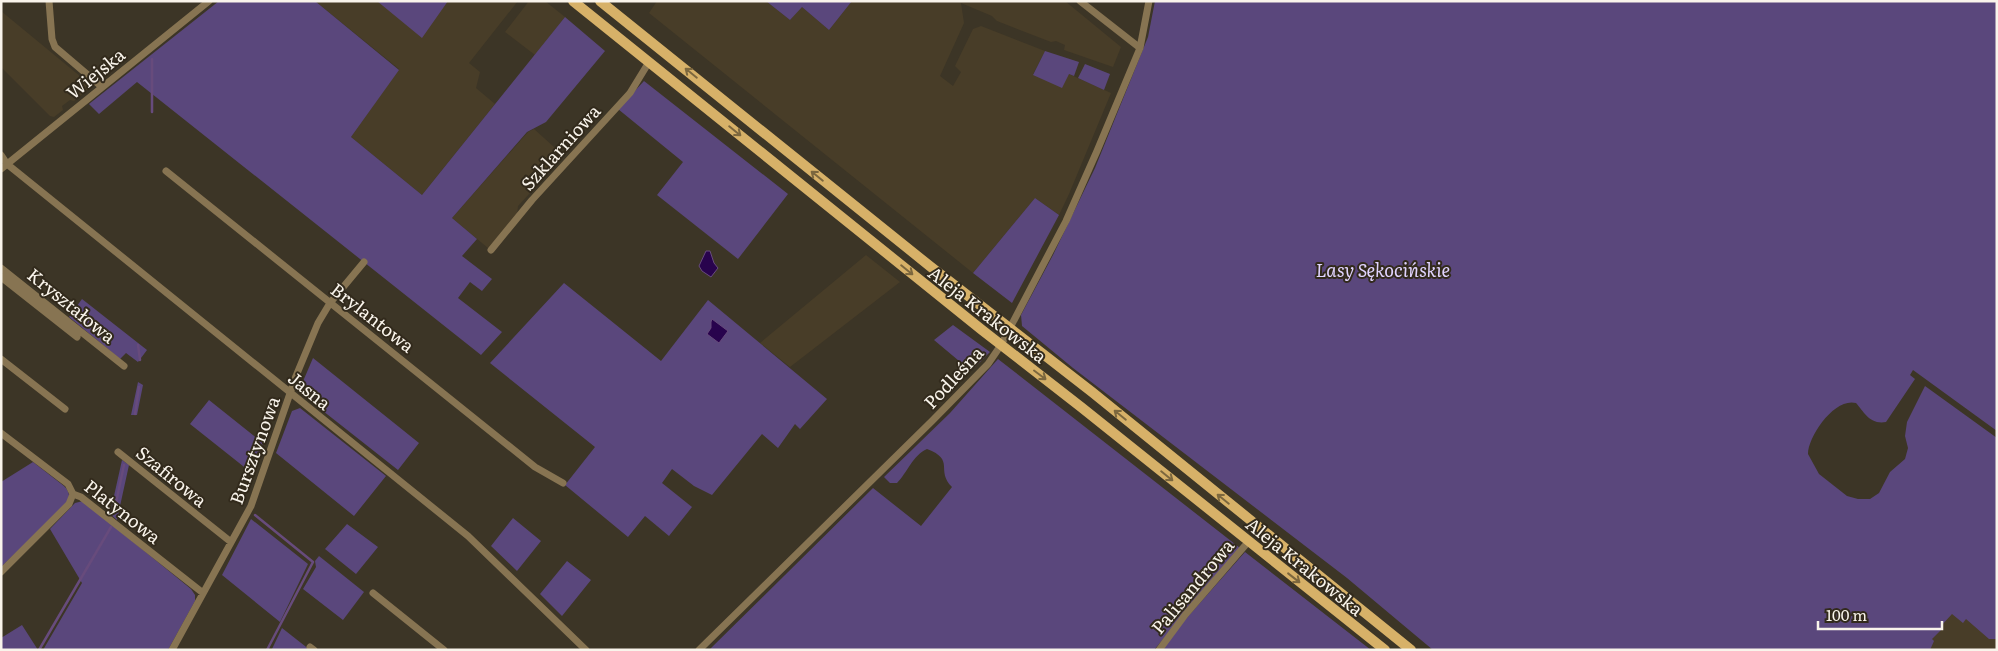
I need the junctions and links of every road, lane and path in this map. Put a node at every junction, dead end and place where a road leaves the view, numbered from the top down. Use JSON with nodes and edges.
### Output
{"nodes":[{"id":1,"x":49,"y":1,"type":"edge"},
{"id":2,"x":209,"y":1,"type":"edge"},
{"id":3,"x":573,"y":1,"type":"edge"},
{"id":4,"x":600,"y":1,"type":"edge"},
{"id":5,"x":1080,"y":1,"type":"edge"},
{"id":6,"x":1149,"y":1,"type":"edge"},
{"id":7,"x":1140,"y":48,"type":"junction"},
{"id":8,"x":649,"y":62,"type":"junction"},
{"id":9,"x":102,"y":86,"type":"junction"},
{"id":10,"x":1,"y":156,"type":"edge"},
{"id":11,"x":4,"y":167,"type":"edge"},
{"id":12,"x":166,"y":171,"type":"dead end"},
{"id":13,"x":491,"y":250,"type":"dead end"},
{"id":14,"x":364,"y":262,"type":"dead end"},
{"id":15,"x":1,"y":268,"type":"edge"},
{"id":16,"x":1,"y":277,"type":"edge"},
{"id":17,"x":330,"y":303,"type":"junction"},
{"id":18,"x":1010,"y":327,"type":"junction"},
{"id":19,"x":77,"y":337,"type":"dead end"},
{"id":20,"x":1001,"y":346,"type":"junction"},
{"id":21,"x":1,"y":359,"type":"edge"},
{"id":22,"x":124,"y":366,"type":"dead end"},
{"id":23,"x":290,"y":394,"type":"junction"},
{"id":24,"x":65,"y":409,"type":"dead end"},
{"id":25,"x":1,"y":433,"type":"edge"},
{"id":26,"x":118,"y":452,"type":"dead end"},
{"id":27,"x":563,"y":483,"type":"dead end"},
{"id":28,"x":72,"y":494,"type":"junction"},
{"id":29,"x":231,"y":542,"type":"junction"},
{"id":30,"x":1249,"y":542,"type":"junction"},
{"id":31,"x":1,"y":572,"type":"edge"},
{"id":32,"x":373,"y":592,"type":"dead end"},
{"id":33,"x":204,"y":594,"type":"junction"},
{"id":34,"x":172,"y":650,"type":"edge"},
{"id":35,"x":444,"y":650,"type":"edge"},
{"id":36,"x":586,"y":650,"type":"edge"},
{"id":37,"x":699,"y":650,"type":"edge"},
{"id":38,"x":1159,"y":650,"type":"edge"},
{"id":39,"x":1385,"y":650,"type":"edge"},
{"id":40,"x":1411,"y":650,"type":"edge"}],
"edges":[{"from":1,"to":9,"type":"street"},
{"from":2,"to":9,"type":"street","name":"Wiejska"},
{"from":3,"to":8,"type":"main road","name":"Aleja Krakowska"},
{"from":18,"to":4,"type":"main road","name":"Aleja Krakowska","one_way":true},
{"from":5,"to":7,"type":"street"},
{"from":6,"to":7,"type":"street","name":"Podleśna"},
{"from":7,"to":18,"type":"street","name":"Podleśna"},
{"from":8,"to":13,"type":"street","name":"Szklarniowa"},
{"from":8,"to":20,"type":"main road","name":"Aleja Krakowska","one_way":true},
{"from":9,"to":11,"type":"street","name":"Wiejska"},
{"from":10,"to":11,"type":"street","name":"Jasna"},
{"from":11,"to":23,"type":"street","name":"Jasna"},
{"from":12,"to":17,"type":"street","name":"Brylantowa"},
{"from":14,"to":17,"type":"street","name":"Bursztynowa"},
{"from":15,"to":22,"type":"street","name":"Kryształowa"},
{"from":16,"to":19,"type":"street"},
{"from":17,"to":23,"type":"street","name":"Bursztynowa"},
{"from":17,"to":27,"type":"street","name":"Brylantowa"},
{"from":18,"to":20,"type":"street","name":"Podleśna"},
{"from":40,"to":18,"type":"main road","name":"Aleja Krakowska","one_way":true},
{"from":20,"to":30,"type":"main road","name":"Aleja Krakowska","one_way":true},
{"from":20,"to":37,"type":"street","name":"Podleśna"},
{"from":21,"to":24,"type":"street"},
{"from":23,"to":29,"type":"street","name":"Bursztynowa"},
{"from":23,"to":36,"type":"street","name":"Jasna"},
{"from":25,"to":28,"type":"street","name":"Platynowa"},
{"from":26,"to":29,"type":"street","name":"Szafirowa"},
{"from":28,"to":31,"type":"street"},
{"from":28,"to":33,"type":"street","name":"Platynowa"},
{"from":29,"to":33,"type":"street","name":"Bursztynowa"},
{"from":30,"to":38,"type":"street","name":"Palisandrowa"},
{"from":30,"to":39,"type":"main road","name":"Aleja Krakowska","one_way":true},
{"from":32,"to":35,"type":"street"},
{"from":33,"to":34,"type":"street","name":"Bursztynowa"}]}
